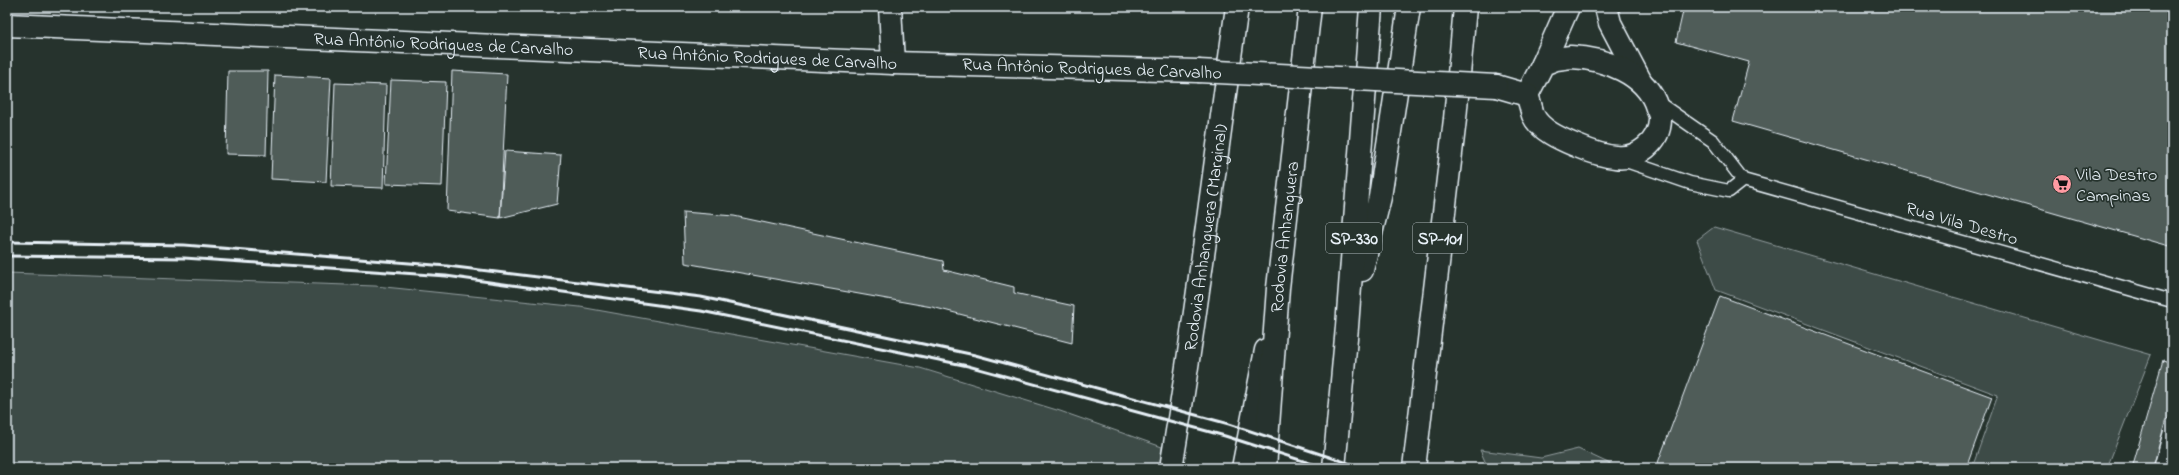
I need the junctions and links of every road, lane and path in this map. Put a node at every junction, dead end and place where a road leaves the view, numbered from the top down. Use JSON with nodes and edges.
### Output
{"nodes":[{"id":1,"x":890,"y":7,"type":"edge"},
{"id":2,"x":1237,"y":7,"type":"edge"},
{"id":3,"x":1310,"y":7,"type":"edge"},
{"id":4,"x":1371,"y":7,"type":"edge"},
{"id":5,"x":1409,"y":7,"type":"edge"},
{"id":6,"x":1465,"y":7,"type":"edge"},
{"id":7,"x":1568,"y":7,"type":"edge"},
{"id":8,"x":1606,"y":7,"type":"edge"},
{"id":9,"x":7,"y":25,"type":"edge"},
{"id":10,"x":892,"y":63,"type":"junction"},
{"id":11,"x":1543,"y":64,"type":"junction"},
{"id":12,"x":1642,"y":83,"type":"junction"},
{"id":13,"x":1527,"y":95,"type":"junction"},
{"id":14,"x":1655,"y":100,"type":"junction"},
{"id":15,"x":1616,"y":158,"type":"junction"},
{"id":16,"x":1743,"y":180,"type":"junction"},
{"id":17,"x":1278,"y":288,"type":"junction"},
{"id":18,"x":2172,"y":301,"type":"edge"},
{"id":19,"x":1347,"y":327,"type":"junction"},
{"id":20,"x":2172,"y":424,"type":"edge"},
{"id":21,"x":1171,"y":468,"type":"edge"},
{"id":22,"x":1243,"y":468,"type":"edge"},
{"id":23,"x":1265,"y":468,"type":"edge"},
{"id":24,"x":1334,"y":468,"type":"edge"},
{"id":25,"x":1414,"y":468,"type":"edge"},
{"id":26,"x":2160,"y":468,"type":"edge"}],
"edges":[{"from":1,"to":10,"type":"main road"},
{"from":2,"to":21,"type":"main road","name":"Rodovia Anhanguera (Marginal)"},
{"from":3,"to":17,"type":"main road","name":"Rodovia Anhanguera"},
{"from":4,"to":19,"type":"main road","number":"SP-330"},
{"from":5,"to":19,"type":"main road"},
{"from":6,"to":25,"type":"main road","number":"SP-101"},
{"from":7,"to":11,"type":"main road"},
{"from":8,"to":12,"type":"main road"},
{"from":9,"to":10,"type":"main road","name":"Rua Antônio Rodrigues de Carvalho"},
{"from":10,"to":13,"type":"main road","name":"Rua Antônio Rodrigues de Carvalho","bridge":true},
{"from":11,"to":12,"type":"main road"},
{"from":11,"to":13,"type":"main road"},
{"from":12,"to":14,"type":"main road"},
{"from":13,"to":15,"type":"main road"},
{"from":14,"to":15,"type":"main road"},
{"from":14,"to":16,"type":"lane"},
{"from":15,"to":16,"type":"lane"},
{"from":16,"to":18,"type":"lane","name":"Rua Vila Destro"},
{"from":17,"to":22,"type":"main road"},
{"from":17,"to":23,"type":"main road","name":"Rodovia Anhanguera"},
{"from":19,"to":24,"type":"main road","number":"SP-330"},
{"from":20,"to":26,"type":"lane"}]}
